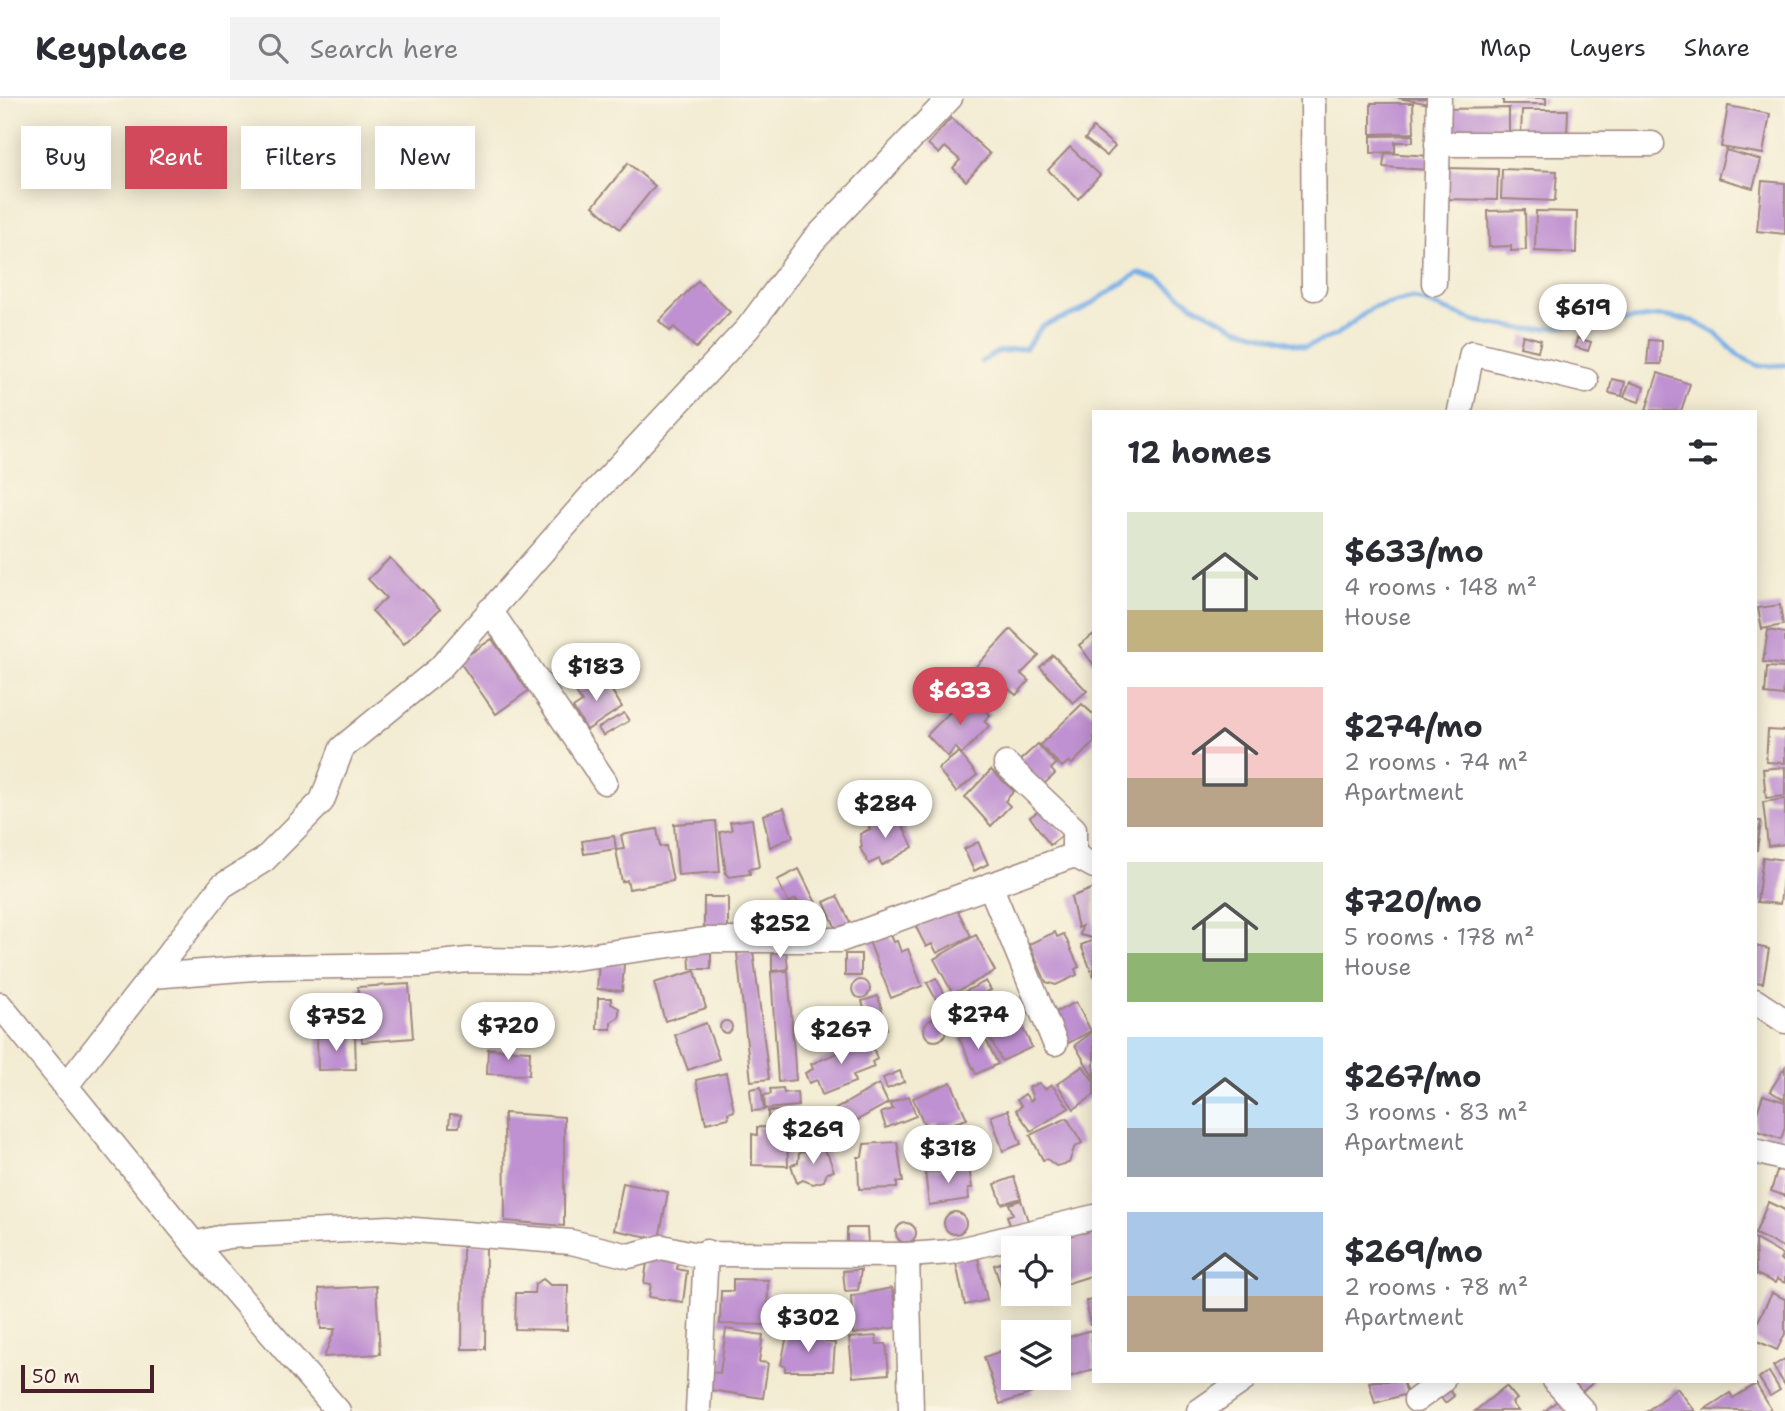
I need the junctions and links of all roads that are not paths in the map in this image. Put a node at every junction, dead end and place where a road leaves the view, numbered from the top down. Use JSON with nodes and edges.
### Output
{"nodes":[{"id":1,"x":950,"y":98,"type":"edge"},
{"id":2,"x":1313,"y":98,"type":"edge"},
{"id":3,"x":1439,"y":98,"type":"edge"},
{"id":4,"x":1437,"y":144,"type":"junction"},
{"id":5,"x":1653,"y":144,"type":"dead end"},
{"id":6,"x":1434,"y":283,"type":"dead end"},
{"id":7,"x":1314,"y":288,"type":"dead end"},
{"id":8,"x":1586,"y":381,"type":"dead end"},
{"id":9,"x":1460,"y":410,"type":"edge"},
{"id":10,"x":490,"y":610,"type":"junction"},
{"id":11,"x":1006,"y":764,"type":"dead end"},
{"id":12,"x":605,"y":782,"type":"dead end"},
{"id":13,"x":1084,"y":860,"type":"edge"},
{"id":14,"x":990,"y":885,"type":"junction"},
{"id":15,"x":152,"y":976,"type":"junction"},
{"id":16,"x":1757,"y":1001,"type":"edge"},
{"id":17,"x":0,"y":1005,"type":"edge"},
{"id":18,"x":1785,"y":1021,"type":"edge"},
{"id":19,"x":1055,"y":1043,"type":"dead end"},
{"id":20,"x":65,"y":1087,"type":"junction"},
{"id":21,"x":1757,"y":1152,"type":"edge"},
{"id":22,"x":1785,"y":1159,"type":"edge"},
{"id":23,"x":1092,"y":1217,"type":"edge"},
{"id":24,"x":194,"y":1244,"type":"junction"},
{"id":25,"x":706,"y":1252,"type":"junction"},
{"id":26,"x":907,"y":1255,"type":"junction"},
{"id":27,"x":1239,"y":1383,"type":"edge"},
{"id":28,"x":1439,"y":1383,"type":"edge"},
{"id":29,"x":1557,"y":1383,"type":"edge"},
{"id":30,"x":1416,"y":1400,"type":"dead end"},
{"id":31,"x":698,"y":1410,"type":"edge"},
{"id":32,"x":338,"y":1411,"type":"edge"},
{"id":33,"x":911,"y":1411,"type":"edge"},
{"id":34,"x":1199,"y":1411,"type":"edge"},
{"id":35,"x":1583,"y":1411,"type":"edge"}],
"edges":[{"from":1,"to":10,"type":"street"},
{"from":2,"to":7,"type":"street"},
{"from":3,"to":4,"type":"street"},
{"from":4,"to":5,"type":"street"},
{"from":4,"to":6,"type":"street"},
{"from":8,"to":9,"type":"street"},
{"from":10,"to":12,"type":"street"},
{"from":10,"to":15,"type":"street"},
{"from":11,"to":13,"type":"street"},
{"from":13,"to":14,"type":"street"},
{"from":14,"to":15,"type":"street"},
{"from":14,"to":19,"type":"street"},
{"from":15,"to":20,"type":"street"},
{"from":16,"to":18,"type":"street"},
{"from":17,"to":20,"type":"street"},
{"from":20,"to":24,"type":"street"},
{"from":21,"to":22,"type":"street"},
{"from":23,"to":26,"type":"street"},
{"from":24,"to":25,"type":"street"},
{"from":24,"to":32,"type":"street"},
{"from":25,"to":26,"type":"street"},
{"from":25,"to":31,"type":"street"},
{"from":26,"to":33,"type":"street"},
{"from":27,"to":34,"type":"street"},
{"from":28,"to":30,"type":"street"},
{"from":29,"to":35,"type":"street"}]}
